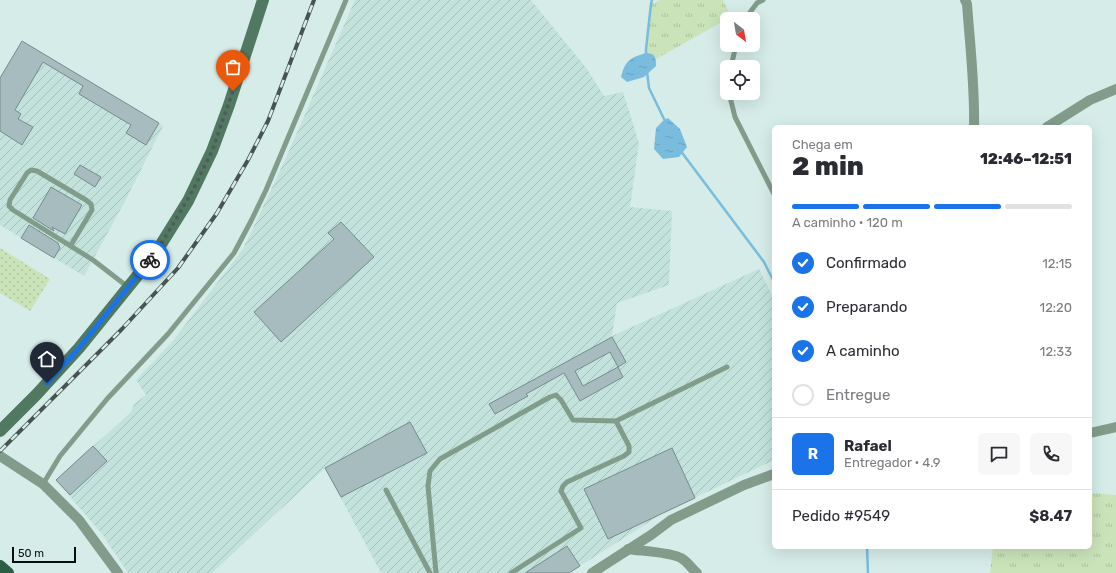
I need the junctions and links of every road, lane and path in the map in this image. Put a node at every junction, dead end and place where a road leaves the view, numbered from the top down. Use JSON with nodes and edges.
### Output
{"nodes":[{"id":1,"x":263,"y":0,"type":"edge"},
{"id":2,"x":346,"y":0,"type":"edge"},
{"id":3,"x":763,"y":0,"type":"edge"},
{"id":4,"x":965,"y":0,"type":"edge"},
{"id":5,"x":750,"y":12,"type":"edge"},
{"id":6,"x":1116,"y":89,"type":"edge"},
{"id":7,"x":731,"y":100,"type":"edge"},
{"id":8,"x":974,"y":125,"type":"edge"},
{"id":9,"x":1050,"y":125,"type":"edge"},
{"id":10,"x":772,"y":190,"type":"edge"},
{"id":11,"x":71,"y":245,"type":"junction"},
{"id":12,"x":128,"y":287,"type":"junction"},
{"id":13,"x":727,"y":367,"type":"dead end"},
{"id":14,"x":616,"y":421,"type":"junction"},
{"id":15,"x":1116,"y":427,"type":"edge"},
{"id":16,"x":0,"y":431,"type":"edge"},
{"id":17,"x":1092,"y":433,"type":"edge"},
{"id":18,"x":0,"y":456,"type":"edge"},
{"id":19,"x":772,"y":475,"type":"edge"},
{"id":20,"x":43,"y":484,"type":"junction"},
{"id":21,"x":386,"y":490,"type":"dead end"},
{"id":22,"x":628,"y":549,"type":"junction"},
{"id":23,"x":0,"y":566,"type":"edge"},
{"id":24,"x":8,"y":573,"type":"edge"},
{"id":25,"x":118,"y":573,"type":"edge"},
{"id":26,"x":430,"y":573,"type":"edge"},
{"id":27,"x":436,"y":573,"type":"edge"},
{"id":28,"x":511,"y":573,"type":"edge"},
{"id":29,"x":592,"y":573,"type":"edge"},
{"id":30,"x":697,"y":573,"type":"edge"}],
"edges":[{"from":1,"to":12,"type":"street"},
{"from":2,"to":20,"type":"lane"},
{"from":3,"to":5,"type":"lane"},
{"from":4,"to":8,"type":"street"},
{"from":6,"to":9,"type":"street"},
{"from":7,"to":10,"type":"lane"},
{"from":11,"to":11,"type":"lane"},
{"from":11,"to":12,"type":"lane"},
{"from":12,"to":16,"type":"street"},
{"from":13,"to":14,"type":"lane"},
{"from":14,"to":27,"type":"lane"},
{"from":14,"to":28,"type":"lane"},
{"from":15,"to":17,"type":"street"},
{"from":18,"to":20,"type":"street"},
{"from":19,"to":22,"type":"street"},
{"from":20,"to":25,"type":"street"},
{"from":21,"to":26,"type":"lane"},
{"from":22,"to":29,"type":"street"},
{"from":22,"to":30,"type":"street"},
{"from":23,"to":24,"type":"main road"}]}
